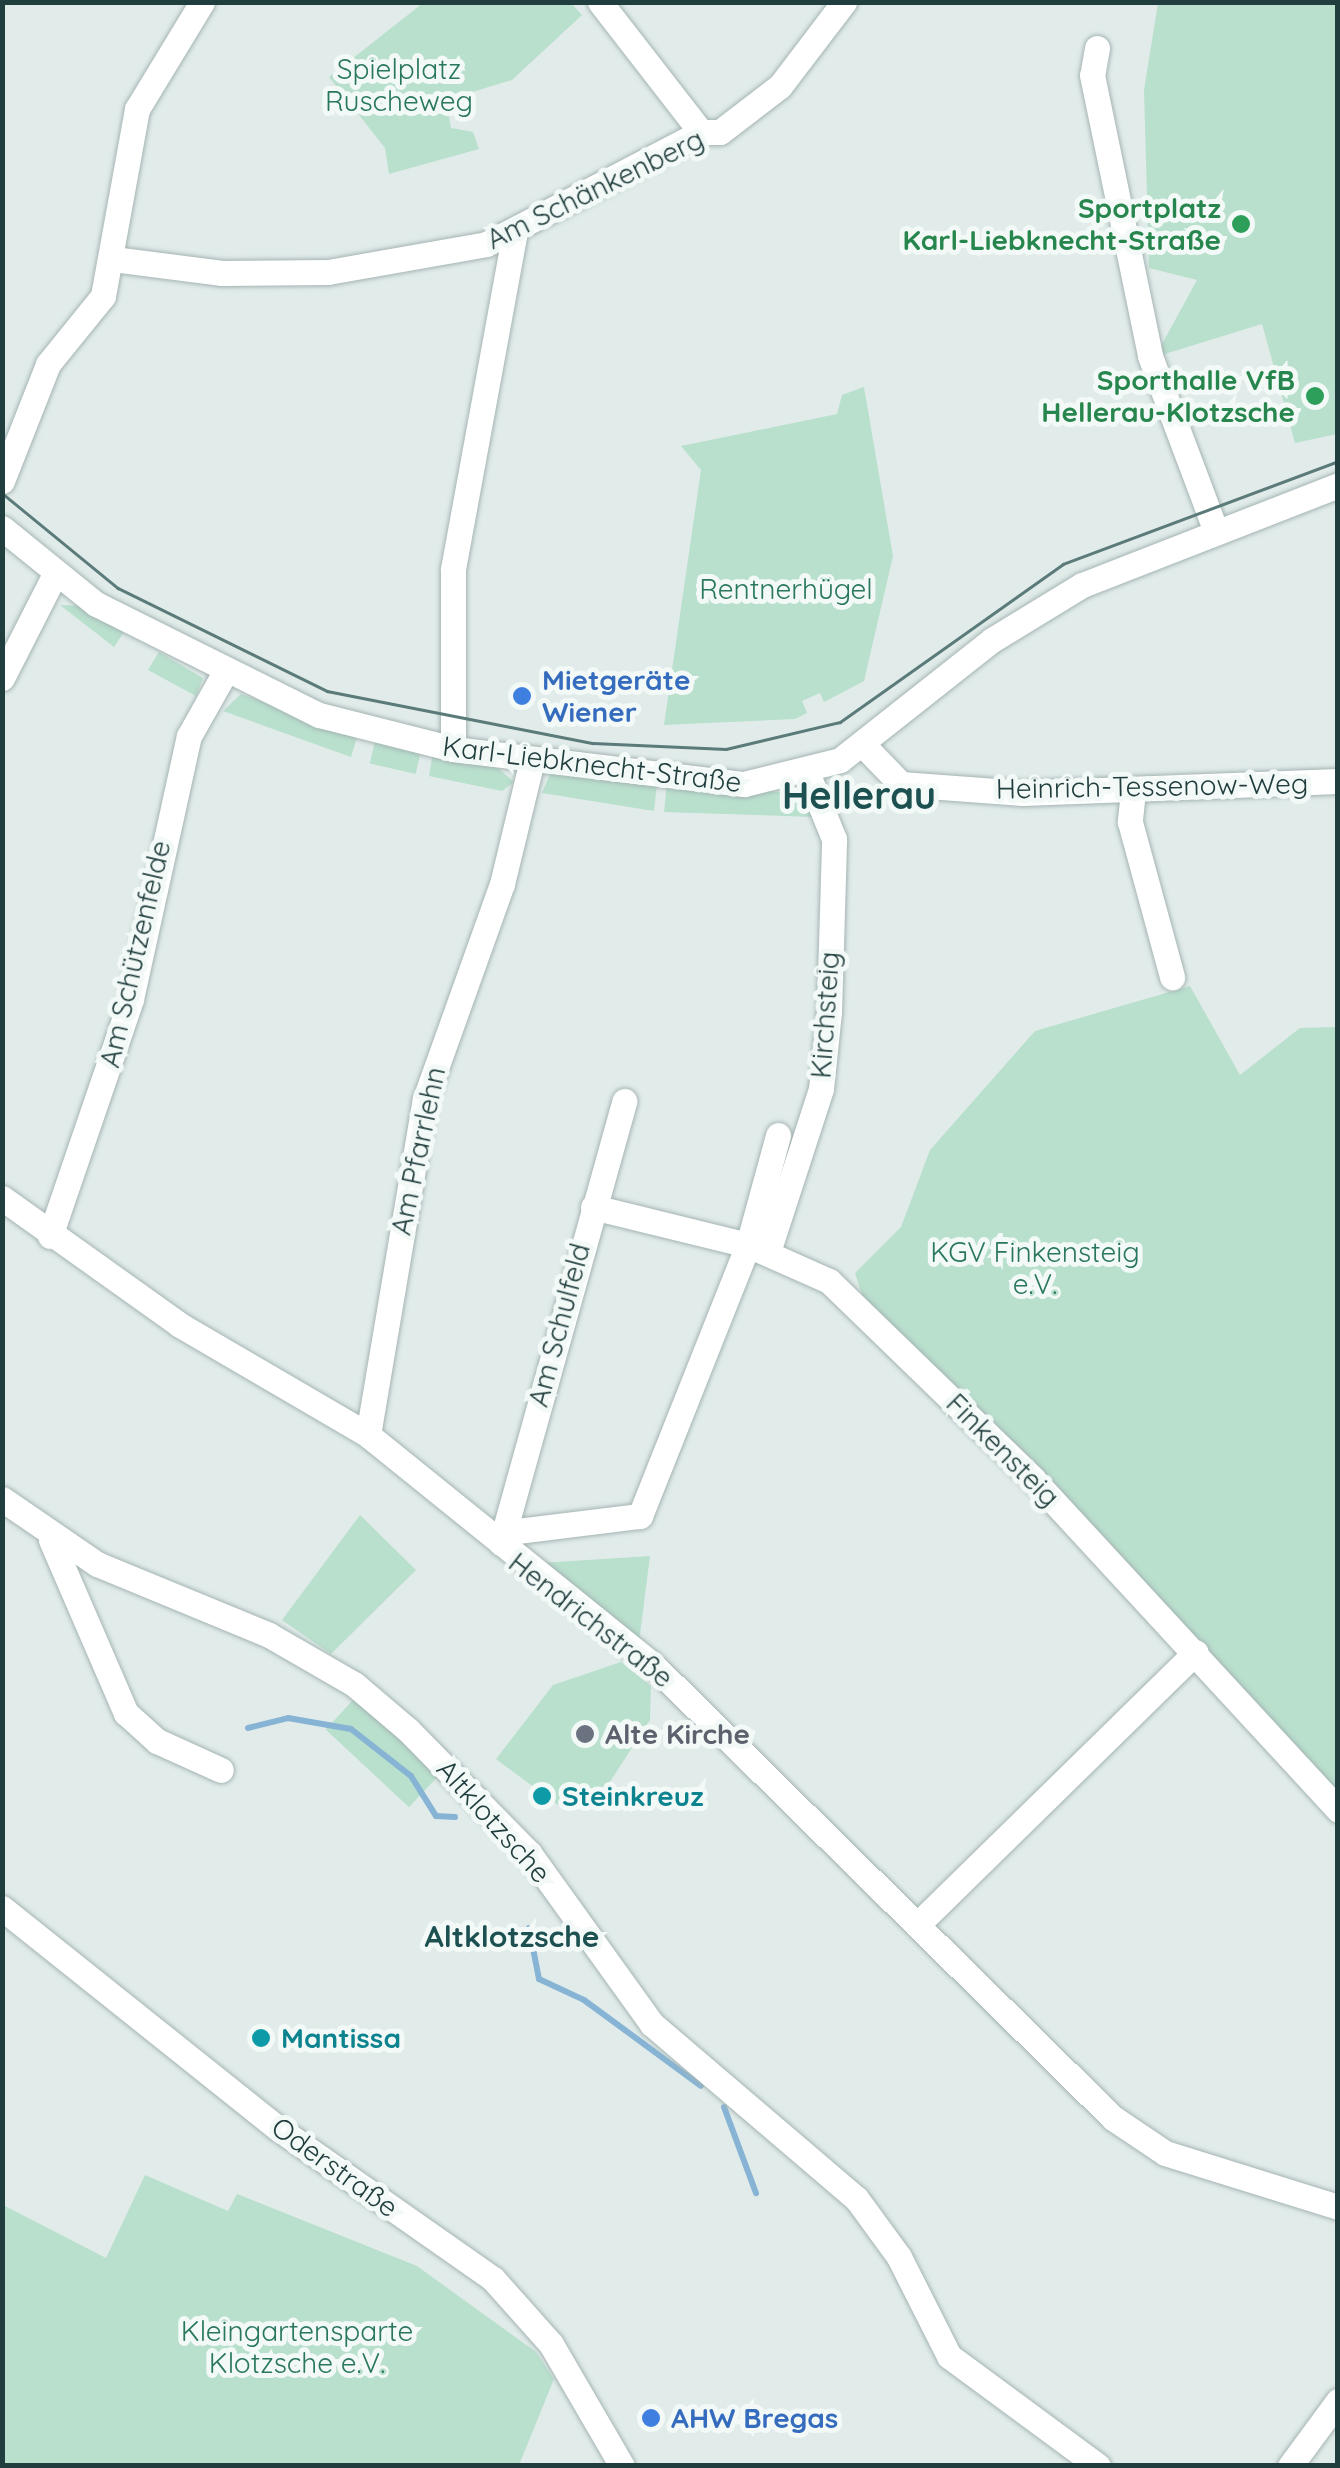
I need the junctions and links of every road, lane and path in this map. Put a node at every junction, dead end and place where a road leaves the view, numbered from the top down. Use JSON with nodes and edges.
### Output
{"nodes":[{"id":1,"x":202,"y":2,"type":"edge"},
{"id":2,"x":600,"y":2,"type":"edge"},
{"id":3,"x":844,"y":2,"type":"edge"},
{"id":4,"x":1097,"y":48,"type":"dead end"},
{"id":5,"x":710,"y":132,"type":"junction"},
{"id":6,"x":515,"y":231,"type":"junction"},
{"id":7,"x":113,"y":259,"type":"junction"},
{"id":8,"x":2,"y":481,"type":"edge"},
{"id":9,"x":1338,"y":485,"type":"edge"},
{"id":10,"x":1214,"y":526,"type":"junction"},
{"id":11,"x":2,"y":528,"type":"edge"},
{"id":12,"x":54,"y":576,"type":"junction"},
{"id":13,"x":224,"y":674,"type":"junction"},
{"id":14,"x":2,"y":678,"type":"edge"},
{"id":15,"x":864,"y":746,"type":"junction"},
{"id":16,"x":453,"y":748,"type":"junction"},
{"id":17,"x":532,"y":760,"type":"junction"},
{"id":18,"x":808,"y":775,"type":"junction"},
{"id":19,"x":1338,"y":781,"type":"edge"},
{"id":20,"x":1134,"y":790,"type":"junction"},
{"id":21,"x":1172,"y":977,"type":"dead end"},
{"id":22,"x":624,"y":1101,"type":"dead end"},
{"id":23,"x":778,"y":1135,"type":"dead end"},
{"id":24,"x":2,"y":1198,"type":"edge"},
{"id":25,"x":593,"y":1207,"type":"junction"},
{"id":26,"x":50,"y":1236,"type":"junction"},
{"id":27,"x":758,"y":1249,"type":"junction"},
{"id":28,"x":368,"y":1435,"type":"junction"},
{"id":29,"x":2,"y":1498,"type":"edge"},
{"id":30,"x":51,"y":1540,"type":"junction"},
{"id":31,"x":504,"y":1540,"type":"junction"},
{"id":32,"x":1196,"y":1652,"type":"junction"},
{"id":33,"x":221,"y":1770,"type":"dead end"},
{"id":34,"x":1338,"y":1810,"type":"edge"},
{"id":35,"x":2,"y":1908,"type":"edge"},
{"id":36,"x":917,"y":1925,"type":"junction"},
{"id":37,"x":1338,"y":2208,"type":"edge"},
{"id":38,"x":1338,"y":2401,"type":"edge"},
{"id":39,"x":622,"y":2466,"type":"edge"},
{"id":40,"x":1098,"y":2466,"type":"edge"},
{"id":41,"x":1290,"y":2466,"type":"edge"}],
"edges":[{"from":1,"to":7,"type":"street"},
{"from":2,"to":5,"type":"street"},
{"from":3,"to":5,"type":"street","name":"Am Schänkenberg"},
{"from":4,"to":10,"type":"street"},
{"from":5,"to":6,"type":"street","name":"Am Schänkenberg"},
{"from":6,"to":7,"type":"street","name":"Am Schänkenberg"},
{"from":6,"to":16,"type":"street"},
{"from":7,"to":8,"type":"street"},
{"from":9,"to":10,"type":"street","name":"Karl-Liebknecht-Straße"},
{"from":10,"to":15,"type":"street","name":"Karl-Liebknecht-Straße"},
{"from":11,"to":12,"type":"street","name":"Karl-Liebknecht-Straße"},
{"from":12,"to":13,"type":"street","name":"Karl-Liebknecht-Straße"},
{"from":12,"to":14,"type":"street"},
{"from":13,"to":16,"type":"street","name":"Karl-Liebknecht-Straße"},
{"from":13,"to":26,"type":"street","name":"Am Schützenfelde"},
{"from":15,"to":18,"type":"street","name":"Karl-Liebknecht-Straße"},
{"from":15,"to":20,"type":"street","name":"Heinrich-Tessenow-Weg"},
{"from":16,"to":17,"type":"street","name":"Karl-Liebknecht-Straße"},
{"from":17,"to":18,"type":"street","name":"Karl-Liebknecht-Straße"},
{"from":17,"to":28,"type":"street","name":"Am Pfarrlehn"},
{"from":18,"to":27,"type":"street","name":"Kirchsteig"},
{"from":19,"to":20,"type":"street","name":"Heinrich-Tessenow-Weg"},
{"from":20,"to":21,"type":"street"},
{"from":22,"to":25,"type":"street","name":"Am Schulfeld"},
{"from":23,"to":27,"type":"street","name":"Kirchsteig"},
{"from":24,"to":26,"type":"street","name":"Hendrichstraße"},
{"from":25,"to":27,"type":"street","name":"Finkensteig"},
{"from":25,"to":31,"type":"street","name":"Am Schulfeld"},
{"from":26,"to":28,"type":"street","name":"Hendrichstraße"},
{"from":27,"to":31,"type":"street","name":"Kirchsteig"},
{"from":27,"to":32,"type":"street","name":"Finkensteig"},
{"from":28,"to":31,"type":"street","name":"Hendrichstraße"},
{"from":29,"to":30,"type":"street","name":"Altklotzsche"},
{"from":30,"to":33,"type":"street"},
{"from":30,"to":40,"type":"street","name":"Altklotzsche"},
{"from":31,"to":36,"type":"street","name":"Hendrichstraße"},
{"from":32,"to":34,"type":"street","name":"Finkensteig"},
{"from":32,"to":36,"type":"street"},
{"from":35,"to":39,"type":"street","name":"Oderstraße"},
{"from":36,"to":37,"type":"street","name":"Hendrichstraße"},
{"from":38,"to":41,"type":"street"}]}
